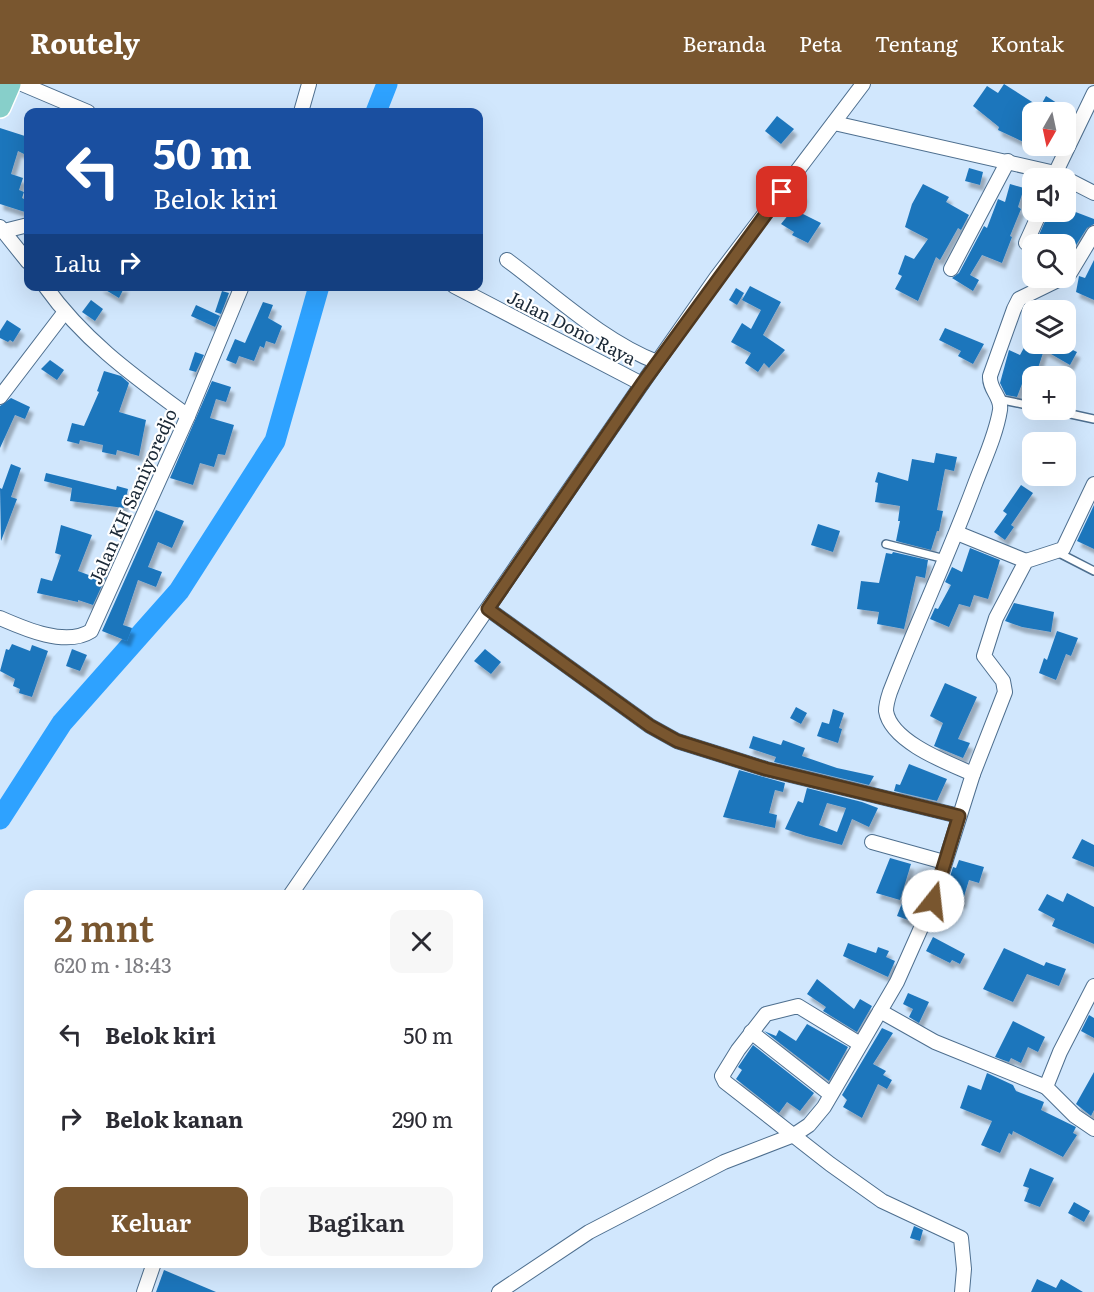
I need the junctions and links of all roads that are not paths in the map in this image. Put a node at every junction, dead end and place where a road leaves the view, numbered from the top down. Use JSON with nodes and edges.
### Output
{"nodes":[{"id":1,"x":10,"y":84,"type":"edge"},
{"id":2,"x":22,"y":84,"type":"edge"},
{"id":3,"x":309,"y":84,"type":"edge"},
{"id":4,"x":862,"y":84,"type":"edge"},
{"id":5,"x":1094,"y":93,"type":"edge"},
{"id":6,"x":0,"y":107,"type":"edge"},
{"id":7,"x":79,"y":108,"type":"edge"},
{"id":8,"x":302,"y":108,"type":"edge"},
{"id":9,"x":834,"y":123,"type":"junction"},
{"id":10,"x":1008,"y":161,"type":"junction"},
{"id":11,"x":1029,"y":168,"type":"edge"},
{"id":12,"x":1058,"y":168,"type":"edge"},
{"id":13,"x":1076,"y":185,"type":"edge"},
{"id":14,"x":1094,"y":193,"type":"edge"},
{"id":15,"x":24,"y":226,"type":"edge"},
{"id":16,"x":2,"y":229,"type":"edge"},
{"id":17,"x":1094,"y":233,"type":"edge"},
{"id":18,"x":24,"y":257,"type":"edge"},
{"id":19,"x":507,"y":260,"type":"dead end"},
{"id":20,"x":1076,"y":263,"type":"edge"},
{"id":21,"x":951,"y":269,"type":"dead end"},
{"id":22,"x":1041,"y":288,"type":"edge"},
{"id":23,"x":49,"y":291,"type":"edge"},
{"id":24,"x":240,"y":291,"type":"edge"},
{"id":25,"x":464,"y":291,"type":"edge"},
{"id":26,"x":64,"y":313,"type":"junction"},
{"id":27,"x":657,"y":362,"type":"junction"},
{"id":28,"x":642,"y":384,"type":"junction"},
{"id":29,"x":0,"y":397,"type":"edge"},
{"id":30,"x":998,"y":399,"type":"junction"},
{"id":31,"x":1022,"y":404,"type":"edge"},
{"id":32,"x":1076,"y":415,"type":"edge"},
{"id":33,"x":188,"y":416,"type":"junction"},
{"id":34,"x":1094,"y":419,"type":"edge"},
{"id":35,"x":1094,"y":484,"type":"edge"},
{"id":36,"x":957,"y":533,"type":"junction"},
{"id":37,"x":886,"y":544,"type":"dead end"},
{"id":38,"x":1057,"y":552,"type":"junction"},
{"id":39,"x":945,"y":559,"type":"junction"},
{"id":40,"x":1026,"y":561,"type":"junction"},
{"id":41,"x":1094,"y":571,"type":"edge"},
{"id":42,"x":488,"y":609,"type":"junction"},
{"id":43,"x":0,"y":618,"type":"edge"},
{"id":44,"x":973,"y":774,"type":"junction"},
{"id":45,"x":959,"y":816,"type":"junction"},
{"id":46,"x":872,"y":842,"type":"dead end"},
{"id":47,"x":944,"y":862,"type":"junction"},
{"id":48,"x":294,"y":890,"type":"edge"},
{"id":49,"x":1094,"y":986,"type":"edge"},
{"id":50,"x":880,"y":1011,"type":"junction"},
{"id":51,"x":751,"y":1032,"type":"junction"},
{"id":52,"x":860,"y":1044,"type":"junction"},
{"id":53,"x":1046,"y":1087,"type":"junction"},
{"id":54,"x":830,"y":1094,"type":"junction"},
{"id":55,"x":1094,"y":1129,"type":"edge"},
{"id":56,"x":794,"y":1135,"type":"junction"},
{"id":57,"x":152,"y":1268,"type":"edge"},
{"id":58,"x":144,"y":1292,"type":"edge"},
{"id":59,"x":499,"y":1292,"type":"edge"},
{"id":60,"x":962,"y":1292,"type":"edge"}],
"edges":[{"from":1,"to":6,"type":"main road"},
{"from":2,"to":7,"type":"street"},
{"from":3,"to":8,"type":"street"},
{"from":4,"to":9,"type":"street"},
{"from":5,"to":12,"type":"street"},
{"from":9,"to":10,"type":"street"},
{"from":9,"to":27,"type":"street"},
{"from":10,"to":11,"type":"street"},
{"from":10,"to":21,"type":"street"},
{"from":13,"to":14,"type":"street"},
{"from":15,"to":16,"type":"street"},
{"from":16,"to":18,"type":"street"},
{"from":17,"to":20,"type":"street"},
{"from":19,"to":27,"type":"street"},
{"from":22,"to":30,"type":"street"},
{"from":23,"to":26,"type":"street"},
{"from":24,"to":33,"type":"street","name":"Jalan KH Samiyoredjo"},
{"from":25,"to":28,"type":"street","name":"Jalan Dono Raya"},
{"from":26,"to":29,"type":"street"},
{"from":26,"to":33,"type":"street"},
{"from":27,"to":28,"type":"street"},
{"from":28,"to":42,"type":"street"},
{"from":30,"to":31,"type":"lane"},
{"from":30,"to":36,"type":"street"},
{"from":32,"to":34,"type":"lane"},
{"from":33,"to":43,"type":"street","name":"Jalan KH Samiyoredjo"},
{"from":35,"to":38,"type":"street"},
{"from":36,"to":39,"type":"street"},
{"from":36,"to":40,"type":"street"},
{"from":37,"to":39,"type":"lane"},
{"from":38,"to":40,"type":"street"},
{"from":38,"to":41,"type":"lane"},
{"from":39,"to":44,"type":"street"},
{"from":40,"to":44,"type":"street"},
{"from":42,"to":45,"type":"street"},
{"from":42,"to":48,"type":"street"},
{"from":44,"to":45,"type":"street"},
{"from":45,"to":47,"type":"street"},
{"from":46,"to":47,"type":"street"},
{"from":47,"to":50,"type":"street"},
{"from":49,"to":53,"type":"street"},
{"from":50,"to":52,"type":"street"},
{"from":50,"to":53,"type":"street"},
{"from":51,"to":52,"type":"street"},
{"from":51,"to":54,"type":"street"},
{"from":51,"to":56,"type":"street"},
{"from":52,"to":54,"type":"street"},
{"from":53,"to":55,"type":"street"},
{"from":54,"to":56,"type":"street"},
{"from":56,"to":59,"type":"street"},
{"from":56,"to":60,"type":"street"},
{"from":57,"to":58,"type":"street"}]}
